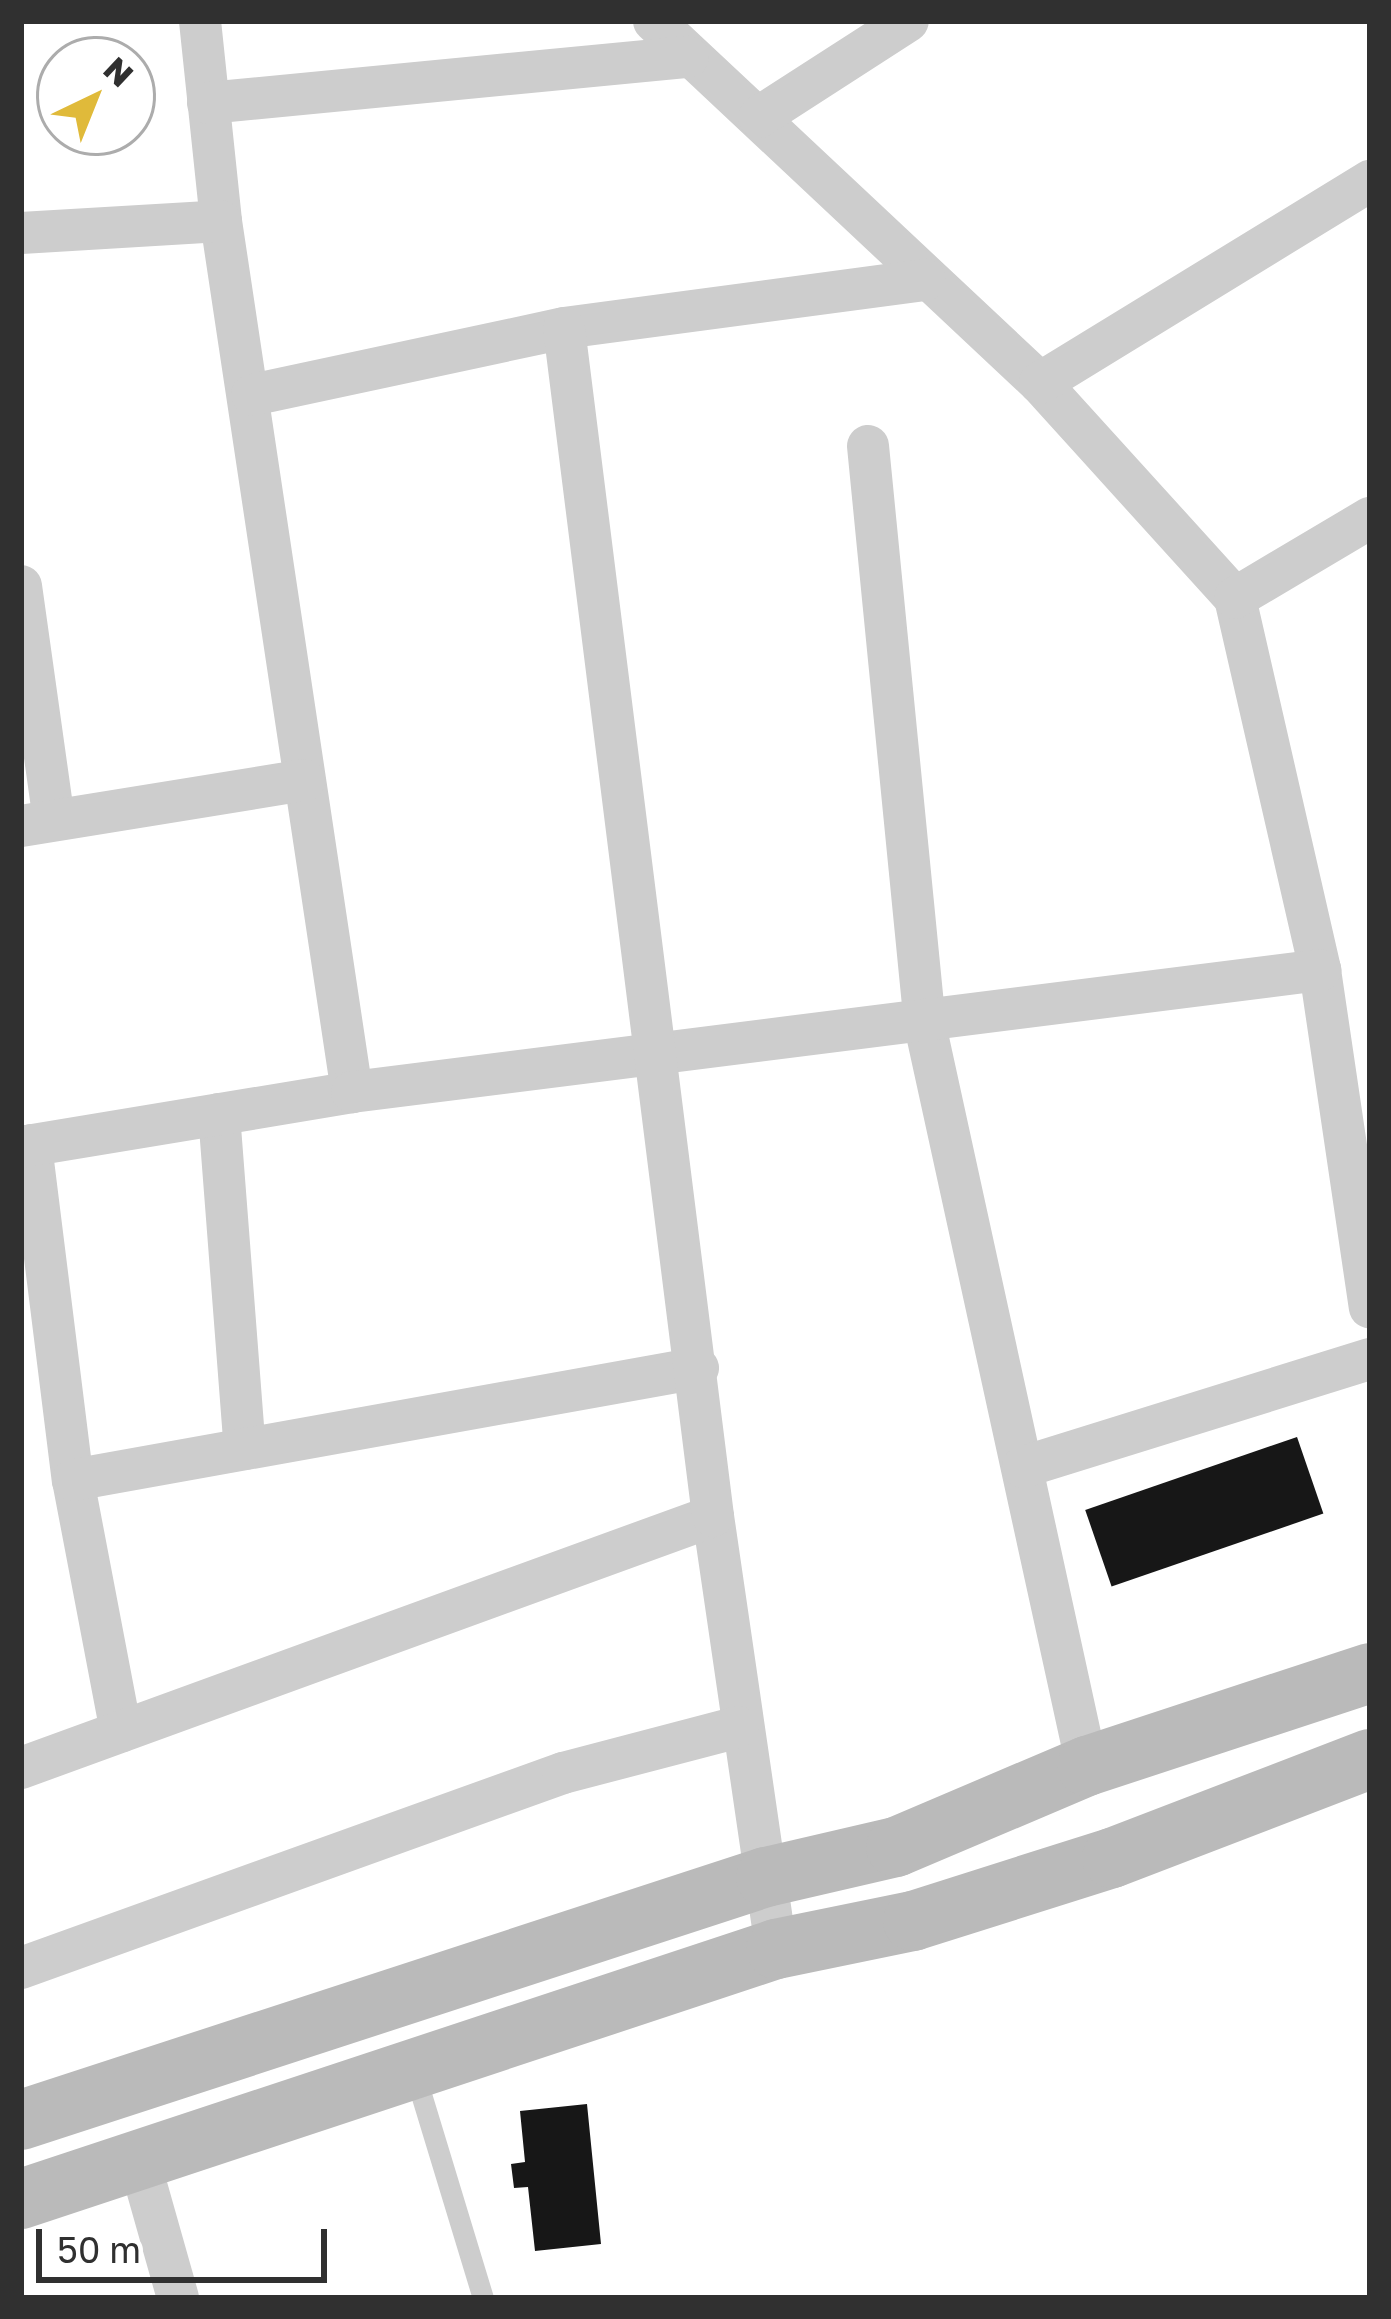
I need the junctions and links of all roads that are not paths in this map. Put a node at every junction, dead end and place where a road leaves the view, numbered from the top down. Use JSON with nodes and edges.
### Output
{"nodes":[{"id":1,"x":200,"y":21,"type":"edge"},
{"id":2,"x":654,"y":21,"type":"edge"},
{"id":3,"x":908,"y":21,"type":"edge"},
{"id":4,"x":688,"y":57,"type":"junction"},
{"id":5,"x":208,"y":104,"type":"junction"},
{"id":6,"x":759,"y":117,"type":"junction"},
{"id":7,"x":1370,"y":181,"type":"edge"},
{"id":8,"x":221,"y":221,"type":"junction"},
{"id":9,"x":21,"y":233,"type":"edge"},
{"id":10,"x":925,"y":280,"type":"junction"},
{"id":11,"x":564,"y":328,"type":"junction"},
{"id":12,"x":1040,"y":383,"type":"junction"},
{"id":13,"x":252,"y":395,"type":"junction"},
{"id":14,"x":868,"y":446,"type":"dead end"},
{"id":15,"x":1370,"y":518,"type":"edge"},
{"id":16,"x":21,"y":586,"type":"edge"},
{"id":17,"x":1234,"y":598,"type":"junction"},
{"id":18,"x":304,"y":780,"type":"junction"},
{"id":19,"x":38,"y":823,"type":"edge"},
{"id":20,"x":1320,"y":970,"type":"junction"},
{"id":21,"x":925,"y":1025,"type":"junction"},
{"id":22,"x":656,"y":1058,"type":"junction"},
{"id":23,"x":352,"y":1093,"type":"junction"},
{"id":24,"x":219,"y":1114,"type":"junction"},
{"id":25,"x":26,"y":1146,"type":"edge"},
{"id":26,"x":1370,"y":1307,"type":"edge"},
{"id":27,"x":1370,"y":1359,"type":"edge"},
{"id":28,"x":698,"y":1368,"type":"junction"},
{"id":29,"x":245,"y":1449,"type":"junction"},
{"id":30,"x":1023,"y":1467,"type":"junction"},
{"id":31,"x":74,"y":1480,"type":"junction"},
{"id":32,"x":713,"y":1516,"type":"junction"},
{"id":33,"x":1370,"y":1673,"type":"edge"},
{"id":34,"x":738,"y":1727,"type":"junction"},
{"id":35,"x":122,"y":1731,"type":"junction"},
{"id":36,"x":1370,"y":1759,"type":"edge"},
{"id":37,"x":1088,"y":1766,"type":"junction"},
{"id":38,"x":21,"y":1768,"type":"edge"},
{"id":39,"x":766,"y":1877,"type":"junction"},
{"id":40,"x":776,"y":1949,"type":"junction"},
{"id":41,"x":21,"y":1968,"type":"edge"},
{"id":42,"x":414,"y":2071,"type":"junction"},
{"id":43,"x":21,"y":2120,"type":"edge"},
{"id":44,"x":139,"y":2160,"type":"junction"},
{"id":45,"x":21,"y":2199,"type":"edge"},
{"id":46,"x":178,"y":2298,"type":"edge"},
{"id":47,"x":483,"y":2298,"type":"edge"}],
"edges":[{"from":1,"to":5,"type":"street"},
{"from":2,"to":4,"type":"street"},
{"from":3,"to":6,"type":"street"},
{"from":4,"to":5,"type":"street"},
{"from":4,"to":6,"type":"street"},
{"from":5,"to":8,"type":"street"},
{"from":6,"to":10,"type":"street"},
{"from":7,"to":12,"type":"street"},
{"from":8,"to":9,"type":"street"},
{"from":8,"to":13,"type":"street"},
{"from":10,"to":11,"type":"street"},
{"from":10,"to":12,"type":"street"},
{"from":11,"to":13,"type":"street"},
{"from":11,"to":22,"type":"street"},
{"from":12,"to":17,"type":"street"},
{"from":13,"to":18,"type":"street"},
{"from":14,"to":21,"type":"street"},
{"from":15,"to":17,"type":"street"},
{"from":16,"to":19,"type":"street"},
{"from":17,"to":20,"type":"street"},
{"from":18,"to":19,"type":"street"},
{"from":18,"to":23,"type":"street"},
{"from":20,"to":21,"type":"street"},
{"from":20,"to":26,"type":"street"},
{"from":21,"to":22,"type":"street"},
{"from":21,"to":30,"type":"street"},
{"from":22,"to":23,"type":"street"},
{"from":22,"to":28,"type":"street"},
{"from":23,"to":24,"type":"street"},
{"from":24,"to":25,"type":"street"},
{"from":24,"to":29,"type":"street"},
{"from":25,"to":31,"type":"street"},
{"from":27,"to":30,"type":"street"},
{"from":28,"to":29,"type":"street"},
{"from":28,"to":32,"type":"street"},
{"from":29,"to":31,"type":"street"},
{"from":30,"to":37,"type":"street"},
{"from":31,"to":35,"type":"street"},
{"from":32,"to":34,"type":"street"},
{"from":32,"to":35,"type":"street"},
{"from":33,"to":37,"type":"street"},
{"from":34,"to":39,"type":"street"},
{"from":34,"to":41,"type":"street"},
{"from":35,"to":38,"type":"street"},
{"from":36,"to":40,"type":"street"},
{"from":37,"to":39,"type":"street"},
{"from":39,"to":40,"type":"street"},
{"from":39,"to":43,"type":"street"},
{"from":40,"to":42,"type":"street"},
{"from":42,"to":44,"type":"street"},
{"from":42,"to":47,"type":"lane"},
{"from":44,"to":45,"type":"street"},
{"from":44,"to":46,"type":"street"}]}
